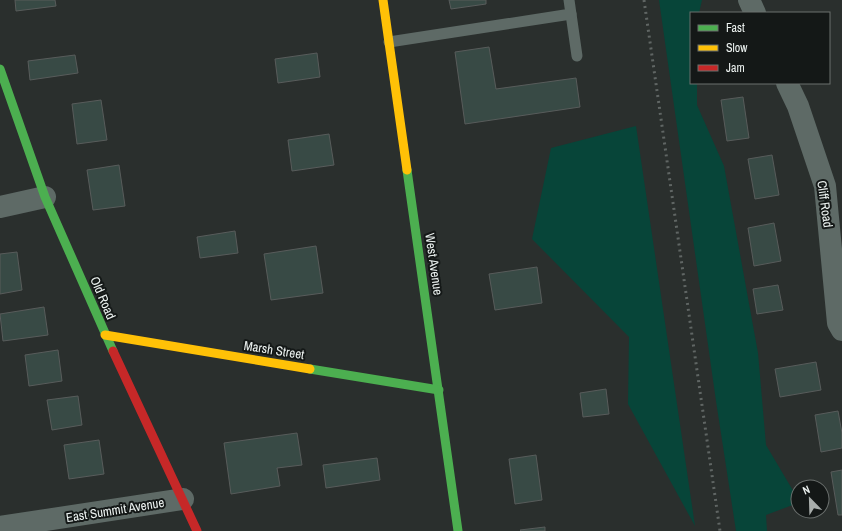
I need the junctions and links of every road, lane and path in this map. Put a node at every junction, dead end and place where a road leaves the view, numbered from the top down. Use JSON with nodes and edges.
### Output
{"nodes":[{"id":1,"x":383,"y":0,"type":"edge"},
{"id":2,"x":569,"y":0,"type":"edge"},
{"id":3,"x":750,"y":0,"type":"edge"},
{"id":4,"x":755,"y":12,"type":"edge"},
{"id":5,"x":571,"y":14,"type":"junction"},
{"id":6,"x":389,"y":42,"type":"junction"},
{"id":7,"x":577,"y":56,"type":"dead end"},
{"id":8,"x":0,"y":69,"type":"edge"},
{"id":9,"x":787,"y":84,"type":"edge"},
{"id":10,"x":45,"y":197,"type":"junction"},
{"id":11,"x":0,"y":207,"type":"edge"},
{"id":12,"x":842,"y":330,"type":"edge"},
{"id":13,"x":105,"y":335,"type":"junction"},
{"id":14,"x":439,"y":390,"type":"junction"},
{"id":15,"x":182,"y":499,"type":"junction"},
{"id":16,"x":57,"y":525,"type":"edge"},
{"id":17,"x":0,"y":527,"type":"edge"},
{"id":18,"x":197,"y":531,"type":"edge"},
{"id":19,"x":458,"y":531,"type":"edge"}],
"edges":[{"from":1,"to":6,"type":"street","name":"West Avenue"},
{"from":2,"to":5,"type":"lane"},
{"from":3,"to":4,"type":"street"},
{"from":5,"to":6,"type":"lane"},
{"from":5,"to":7,"type":"lane"},
{"from":6,"to":14,"type":"street","name":"West Avenue"},
{"from":8,"to":10,"type":"street","name":"Old Road"},
{"from":9,"to":12,"type":"street","name":"Cliff Road"},
{"from":10,"to":11,"type":"street"},
{"from":10,"to":13,"type":"street","name":"Old Road"},
{"from":13,"to":14,"type":"street","name":"Marsh Street"},
{"from":13,"to":15,"type":"street","name":"Old Road"},
{"from":14,"to":19,"type":"street","name":"West Avenue"},
{"from":15,"to":16,"type":"street","name":"East Summit Avenue"},
{"from":15,"to":18,"type":"street","name":"Old Road"},
{"from":16,"to":17,"type":"street","name":"East Summit Avenue"}]}
